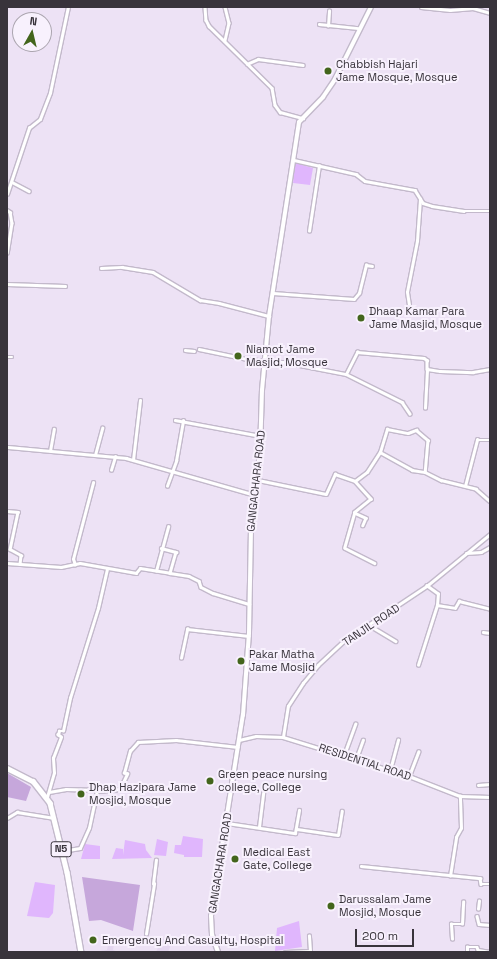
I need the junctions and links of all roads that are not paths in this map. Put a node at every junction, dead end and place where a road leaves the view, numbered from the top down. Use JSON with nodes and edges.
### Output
{"nodes":[{"id":1,"x":68,"y":7,"type":"edge"},
{"id":2,"x":205,"y":7,"type":"edge"},
{"id":3,"x":225,"y":7,"type":"edge"},
{"id":4,"x":371,"y":7,"type":"edge"},
{"id":5,"x":421,"y":7,"type":"edge"},
{"id":6,"x":429,"y":8,"type":"edge"},
{"id":7,"x":329,"y":11,"type":"dead end"},
{"id":8,"x":490,"y":13,"type":"edge"},
{"id":9,"x":319,"y":24,"type":"dead end"},
{"id":10,"x":328,"y":26,"type":"junction"},
{"id":11,"x":358,"y":28,"type":"junction"},
{"id":12,"x":225,"y":41,"type":"junction"},
{"id":13,"x":247,"y":64,"type":"junction"},
{"id":14,"x":303,"y":65,"type":"dead end"},
{"id":15,"x":302,"y":118,"type":"junction"},
{"id":16,"x":294,"y":160,"type":"junction"},
{"id":17,"x":319,"y":166,"type":"junction"},
{"id":18,"x":12,"y":182,"type":"junction"},
{"id":19,"x":29,"y":191,"type":"dead end"},
{"id":20,"x":7,"y":194,"type":"edge"},
{"id":21,"x":420,"y":199,"type":"junction"},
{"id":22,"x":7,"y":210,"type":"edge"},
{"id":23,"x":490,"y":211,"type":"edge"},
{"id":24,"x":309,"y":232,"type":"dead end"},
{"id":25,"x":7,"y":253,"type":"edge"},
{"id":26,"x":372,"y":266,"type":"dead end"},
{"id":27,"x":102,"y":268,"type":"dead end"},
{"id":28,"x":7,"y":284,"type":"edge"},
{"id":29,"x":65,"y":286,"type":"dead end"},
{"id":30,"x":273,"y":293,"type":"junction"},
{"id":31,"x":409,"y":305,"type":"dead end"},
{"id":32,"x":269,"y":316,"type":"junction"},
{"id":33,"x":199,"y":349,"type":"dead end"},
{"id":34,"x":185,"y":350,"type":"dead end"},
{"id":35,"x":194,"y":351,"type":"dead end"},
{"id":36,"x":7,"y":356,"type":"edge"},
{"id":37,"x":12,"y":357,"type":"dead end"},
{"id":38,"x":266,"y":361,"type":"junction"},
{"id":39,"x":427,"y":369,"type":"junction"},
{"id":40,"x":490,"y":369,"type":"edge"},
{"id":41,"x":346,"y":374,"type":"junction"},
{"id":42,"x":140,"y":400,"type":"dead end"},
{"id":43,"x":425,"y":408,"type":"dead end"},
{"id":44,"x":410,"y":414,"type":"dead end"},
{"id":45,"x":175,"y":420,"type":"dead end"},
{"id":46,"x":183,"y":421,"type":"junction"},
{"id":47,"x":102,"y":428,"type":"dead end"},
{"id":48,"x":54,"y":429,"type":"dead end"},
{"id":49,"x":261,"y":437,"type":"junction"},
{"id":50,"x":490,"y":440,"type":"edge"},
{"id":51,"x":7,"y":447,"type":"edge"},
{"id":52,"x":50,"y":451,"type":"junction"},
{"id":53,"x":380,"y":452,"type":"junction"},
{"id":54,"x":96,"y":455,"type":"junction"},
{"id":55,"x":115,"y":457,"type":"junction"},
{"id":56,"x":133,"y":460,"type":"junction"},
{"id":57,"x":111,"y":470,"type":"dead end"},
{"id":58,"x":173,"y":471,"type":"junction"},
{"id":59,"x":425,"y":472,"type":"junction"},
{"id":60,"x":258,"y":480,"type":"junction"},
{"id":61,"x":355,"y":481,"type":"junction"},
{"id":62,"x":93,"y":484,"type":"dead end"},
{"id":63,"x":167,"y":486,"type":"dead end"},
{"id":64,"x":466,"y":486,"type":"junction"},
{"id":65,"x":255,"y":494,"type":"junction"},
{"id":66,"x":490,"y":501,"type":"edge"},
{"id":67,"x":7,"y":511,"type":"edge"},
{"id":68,"x":355,"y":512,"type":"junction"},
{"id":69,"x":363,"y":525,"type":"dead end"},
{"id":70,"x":168,"y":527,"type":"dead end"},
{"id":71,"x":490,"y":534,"type":"edge"},
{"id":72,"x":490,"y":547,"type":"edge"},
{"id":73,"x":162,"y":548,"type":"junction"},
{"id":74,"x":466,"y":554,"type":"junction"},
{"id":75,"x":7,"y":563,"type":"edge"},
{"id":76,"x":374,"y":563,"type":"dead end"},
{"id":77,"x":20,"y":564,"type":"junction"},
{"id":78,"x":75,"y":565,"type":"junction"},
{"id":79,"x":107,"y":569,"type":"junction"},
{"id":80,"x":156,"y":571,"type":"junction"},
{"id":81,"x":170,"y":573,"type":"junction"},
{"id":82,"x":426,"y":586,"type":"junction"},
{"id":83,"x":250,"y":604,"type":"junction"},
{"id":84,"x":438,"y":605,"type":"junction"},
{"id":85,"x":490,"y":609,"type":"edge"},
{"id":86,"x":369,"y":625,"type":"junction"},
{"id":87,"x":482,"y":632,"type":"dead end"},
{"id":88,"x":490,"y":633,"type":"edge"},
{"id":89,"x":249,"y":636,"type":"junction"},
{"id":90,"x":396,"y":641,"type":"dead end"},
{"id":91,"x":181,"y":658,"type":"dead end"},
{"id":92,"x":418,"y":664,"type":"dead end"},
{"id":93,"x":355,"y":724,"type":"dead end"},
{"id":94,"x":283,"y":737,"type":"junction"},
{"id":95,"x":239,"y":740,"type":"junction"},
{"id":96,"x":363,"y":740,"type":"dead end"},
{"id":97,"x":398,"y":740,"type":"dead end"},
{"id":98,"x":238,"y":747,"type":"junction"},
{"id":99,"x":418,"y":752,"type":"dead end"},
{"id":100,"x":344,"y":755,"type":"junction"},
{"id":101,"x":356,"y":759,"type":"junction"},
{"id":102,"x":7,"y":768,"type":"edge"},
{"id":103,"x":390,"y":770,"type":"junction"},
{"id":104,"x":410,"y":776,"type":"junction"},
{"id":105,"x":490,"y":784,"type":"edge"},
{"id":106,"x":478,"y":785,"type":"dead end"},
{"id":107,"x":97,"y":790,"type":"junction"},
{"id":108,"x":263,"y":793,"type":"dead end"},
{"id":109,"x":48,"y":794,"type":"junction"},
{"id":110,"x":460,"y":796,"type":"junction"},
{"id":111,"x":490,"y":797,"type":"edge"},
{"id":112,"x":299,"y":810,"type":"dead end"},
{"id":113,"x":342,"y":810,"type":"dead end"},
{"id":114,"x":7,"y":818,"type":"edge"},
{"id":115,"x":53,"y":818,"type":"junction"},
{"id":116,"x":227,"y":823,"type":"junction"},
{"id":117,"x":259,"y":827,"type":"junction"},
{"id":118,"x":297,"y":829,"type":"junction"},
{"id":119,"x":62,"y":851,"type":"junction"},
{"id":120,"x":156,"y":860,"type":"dead end"},
{"id":121,"x":361,"y":866,"type":"dead end"},
{"id":122,"x":450,"y":876,"type":"junction"},
{"id":123,"x":490,"y":884,"type":"edge"},
{"id":124,"x":478,"y":901,"type":"dead end"},
{"id":125,"x":463,"y":902,"type":"dead end"},
{"id":126,"x":478,"y":909,"type":"dead end"},
{"id":127,"x":477,"y":916,"type":"dead end"},
{"id":128,"x":490,"y":925,"type":"edge"},
{"id":129,"x":146,"y":934,"type":"dead end"},
{"id":130,"x":309,"y":936,"type":"dead end"},
{"id":131,"x":452,"y":939,"type":"dead end"},
{"id":132,"x":81,"y":952,"type":"edge"},
{"id":133,"x":218,"y":952,"type":"edge"},
{"id":134,"x":285,"y":952,"type":"edge"},
{"id":135,"x":296,"y":952,"type":"edge"},
{"id":136,"x":467,"y":952,"type":"edge"},
{"id":137,"x":490,"y":952,"type":"edge"}],
"edges":[{"from":1,"to":18,"type":"street"},
{"from":2,"to":12,"type":"street"},
{"from":3,"to":12,"type":"street"},
{"from":4,"to":11,"type":"main road"},
{"from":5,"to":6,"type":"street"},
{"from":6,"to":8,"type":"street"},
{"from":7,"to":10,"type":"street"},
{"from":9,"to":10,"type":"street"},
{"from":10,"to":11,"type":"street"},
{"from":11,"to":15,"type":"main road"},
{"from":12,"to":13,"type":"street"},
{"from":13,"to":14,"type":"street"},
{"from":13,"to":15,"type":"street"},
{"from":15,"to":16,"type":"main road","name":"GANGACHARA ROAD"},
{"from":16,"to":17,"type":"street"},
{"from":16,"to":30,"type":"main road","name":"GANGACHARA ROAD"},
{"from":17,"to":21,"type":"street"},
{"from":17,"to":24,"type":"street"},
{"from":18,"to":19,"type":"street"},
{"from":18,"to":20,"type":"street"},
{"from":21,"to":23,"type":"street"},
{"from":21,"to":31,"type":"street"},
{"from":22,"to":25,"type":"street"},
{"from":26,"to":30,"type":"street"},
{"from":27,"to":32,"type":"street"},
{"from":28,"to":29,"type":"street"},
{"from":30,"to":32,"type":"main road","name":"GANGACHARA ROAD"},
{"from":32,"to":38,"type":"main road","name":"GANGACHARA ROAD"},
{"from":33,"to":38,"type":"street"},
{"from":34,"to":35,"type":"street"},
{"from":36,"to":37,"type":"street"},
{"from":38,"to":41,"type":"street"},
{"from":38,"to":49,"type":"main road","name":"GANGACHARA ROAD"},
{"from":39,"to":40,"type":"street"},
{"from":39,"to":41,"type":"street"},
{"from":39,"to":43,"type":"street"},
{"from":41,"to":44,"type":"street"},
{"from":42,"to":56,"type":"street"},
{"from":45,"to":46,"type":"street"},
{"from":46,"to":49,"type":"street"},
{"from":46,"to":58,"type":"street"},
{"from":47,"to":54,"type":"street"},
{"from":48,"to":52,"type":"street"},
{"from":49,"to":60,"type":"main road","name":"GANGACHARA ROAD"},
{"from":50,"to":64,"type":"street"},
{"from":51,"to":52,"type":"street"},
{"from":52,"to":54,"type":"street"},
{"from":53,"to":59,"type":"street"},
{"from":53,"to":59,"type":"street"},
{"from":53,"to":61,"type":"street"},
{"from":54,"to":55,"type":"street"},
{"from":55,"to":56,"type":"street"},
{"from":55,"to":57,"type":"street"},
{"from":56,"to":58,"type":"street"},
{"from":58,"to":63,"type":"street"},
{"from":58,"to":65,"type":"street"},
{"from":59,"to":64,"type":"street"},
{"from":60,"to":61,"type":"street"},
{"from":60,"to":65,"type":"main road","name":"GANGACHARA ROAD"},
{"from":61,"to":68,"type":"street"},
{"from":62,"to":78,"type":"street"},
{"from":64,"to":66,"type":"street"},
{"from":65,"to":83,"type":"main road","name":"GANGACHARA ROAD"},
{"from":67,"to":77,"type":"street"},
{"from":68,"to":69,"type":"street"},
{"from":68,"to":76,"type":"street"},
{"from":70,"to":73,"type":"street"},
{"from":71,"to":74,"type":"street","name":"TANJIL ROAD"},
{"from":72,"to":74,"type":"street"},
{"from":73,"to":80,"type":"street"},
{"from":73,"to":81,"type":"street"},
{"from":74,"to":82,"type":"street","name":"TANJIL ROAD"},
{"from":75,"to":77,"type":"street"},
{"from":77,"to":78,"type":"street"},
{"from":78,"to":79,"type":"street"},
{"from":79,"to":80,"type":"street"},
{"from":79,"to":109,"type":"street"},
{"from":80,"to":81,"type":"street"},
{"from":81,"to":83,"type":"street"},
{"from":82,"to":84,"type":"street"},
{"from":82,"to":86,"type":"street","name":"TANJIL ROAD"},
{"from":83,"to":89,"type":"main road","name":"GANGACHARA ROAD"},
{"from":84,"to":85,"type":"street"},
{"from":84,"to":92,"type":"street"},
{"from":86,"to":90,"type":"street"},
{"from":86,"to":94,"type":"street","name":"TANJIL ROAD"},
{"from":87,"to":88,"type":"street"},
{"from":89,"to":91,"type":"street"},
{"from":89,"to":95,"type":"main road","name":"GANGACHARA ROAD"},
{"from":93,"to":100,"type":"street"},
{"from":94,"to":95,"type":"street","name":"RESIDENTIAL ROAD"},
{"from":94,"to":100,"type":"street","name":"RESIDENTIAL ROAD"},
{"from":95,"to":98,"type":"main road","name":"GANGACHARA ROAD"},
{"from":96,"to":101,"type":"street"},
{"from":97,"to":103,"type":"street"},
{"from":98,"to":107,"type":"street"},
{"from":98,"to":116,"type":"main road","name":"GANGACHARA ROAD"},
{"from":99,"to":104,"type":"street"},
{"from":100,"to":101,"type":"street","name":"RESIDENTIAL ROAD"},
{"from":101,"to":103,"type":"street","name":"RESIDENTIAL ROAD"},
{"from":102,"to":109,"type":"highway","number":"N5"},
{"from":103,"to":104,"type":"street","name":"RESIDENTIAL ROAD"},
{"from":104,"to":110,"type":"street","name":"RESIDENTIAL ROAD"},
{"from":105,"to":106,"type":"street"},
{"from":107,"to":109,"type":"street"},
{"from":107,"to":119,"type":"street"},
{"from":108,"to":117,"type":"street"},
{"from":109,"to":115,"type":"highway","number":"N5"},
{"from":110,"to":111,"type":"street","name":"RESIDENTIAL ROAD"},
{"from":110,"to":122,"type":"street"},
{"from":112,"to":118,"type":"street"},
{"from":113,"to":118,"type":"street"},
{"from":114,"to":115,"type":"street"},
{"from":115,"to":119,"type":"highway","number":"N5"},
{"from":116,"to":117,"type":"street"},
{"from":116,"to":133,"type":"main road","name":"GANGACHARA ROAD"},
{"from":117,"to":118,"type":"street"},
{"from":119,"to":132,"type":"highway","number":"N5"},
{"from":120,"to":129,"type":"street"},
{"from":121,"to":122,"type":"street"},
{"from":122,"to":123,"type":"street"},
{"from":124,"to":126,"type":"street"},
{"from":125,"to":131,"type":"street"},
{"from":127,"to":128,"type":"street"},
{"from":130,"to":135,"type":"street"},
{"from":134,"to":135,"type":"street"},
{"from":136,"to":137,"type":"street"}]}
